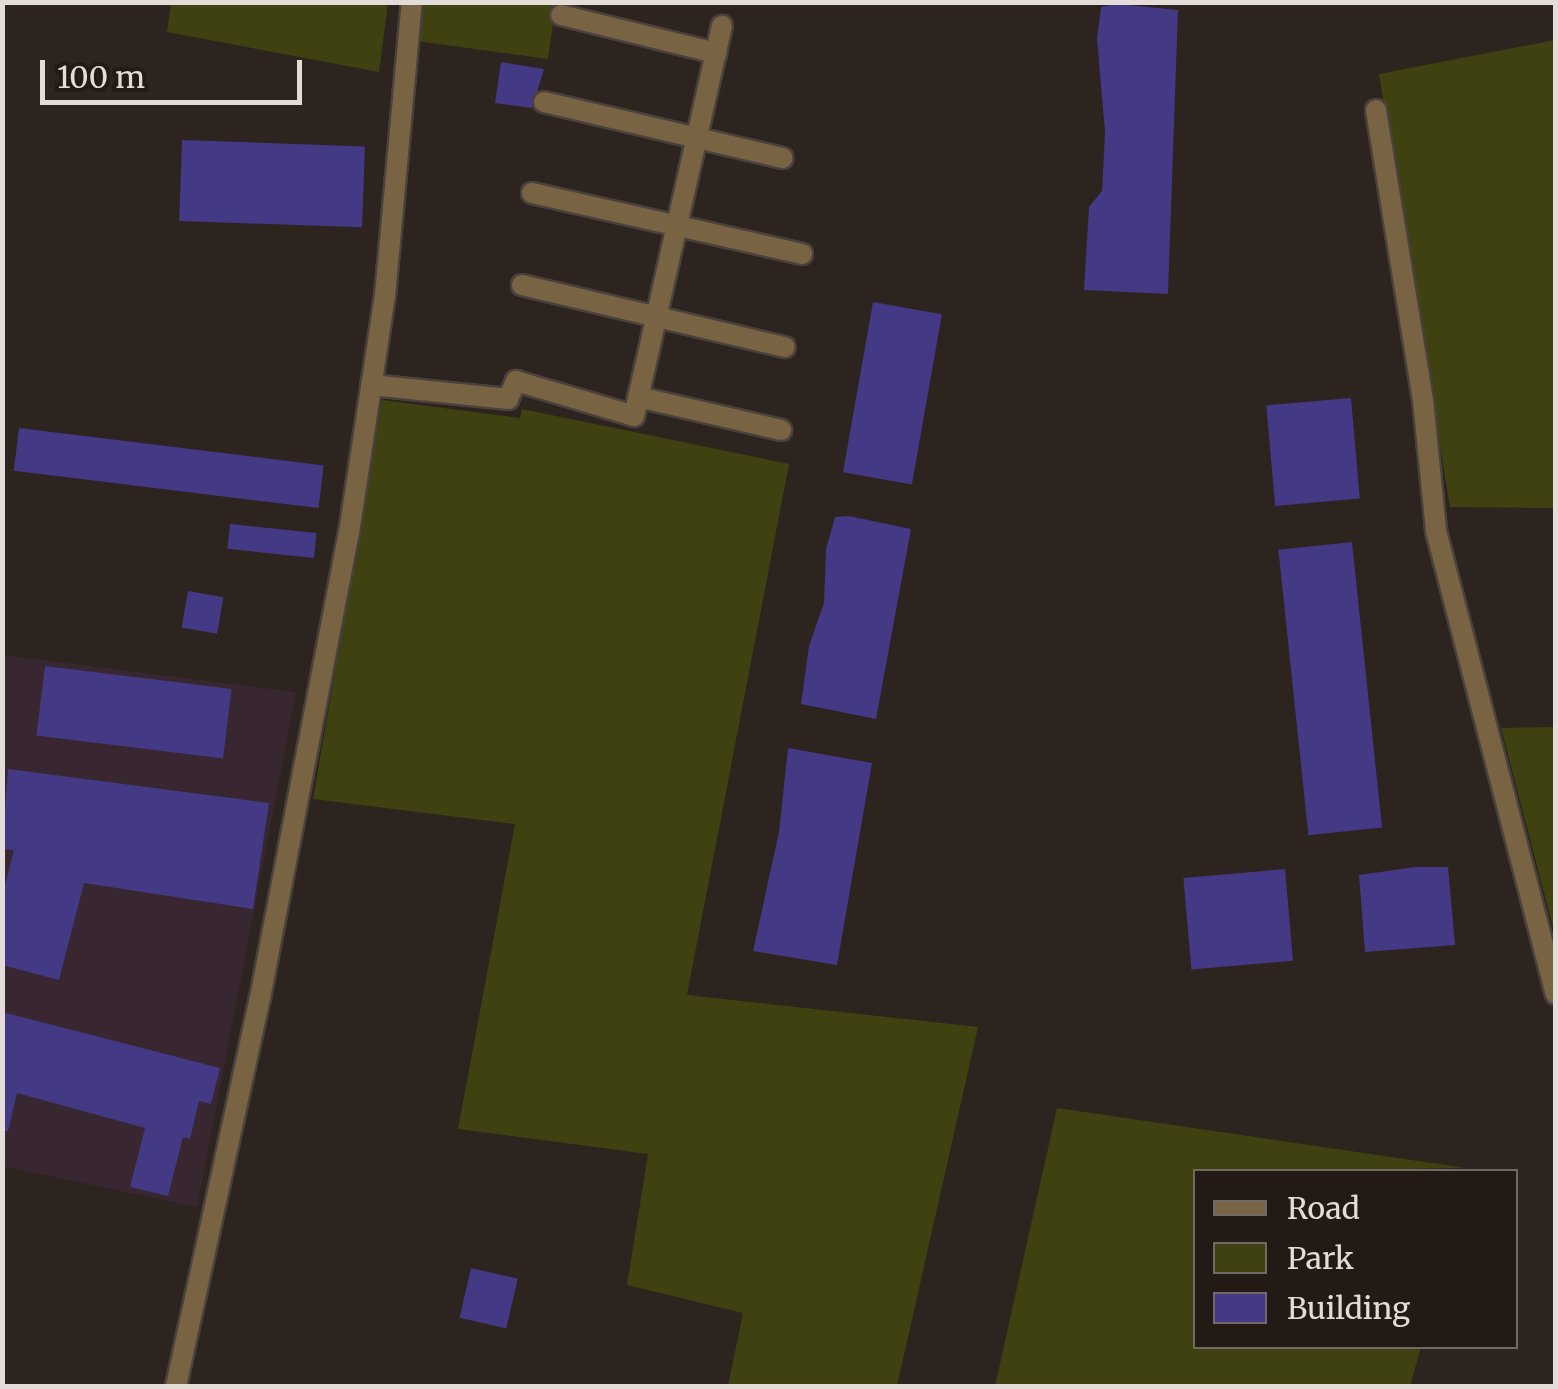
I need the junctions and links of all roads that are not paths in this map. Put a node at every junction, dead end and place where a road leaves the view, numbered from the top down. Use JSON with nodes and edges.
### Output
{"nodes":[{"id":1,"x":412,"y":2,"type":"edge"},
{"id":2,"x":562,"y":15,"type":"dead end"},
{"id":3,"x":722,"y":26,"type":"dead end"},
{"id":4,"x":716,"y":53,"type":"junction"},
{"id":5,"x":544,"y":102,"type":"dead end"},
{"id":6,"x":1376,"y":110,"type":"dead end"},
{"id":7,"x":697,"y":138,"type":"junction"},
{"id":8,"x":783,"y":158,"type":"dead end"},
{"id":9,"x":532,"y":193,"type":"dead end"},
{"id":10,"x":677,"y":226,"type":"junction"},
{"id":11,"x":802,"y":254,"type":"dead end"},
{"id":12,"x":522,"y":284,"type":"dead end"},
{"id":13,"x":656,"y":316,"type":"junction"},
{"id":14,"x":785,"y":347,"type":"dead end"},
{"id":15,"x":372,"y":385,"type":"junction"},
{"id":16,"x":638,"y":397,"type":"junction"},
{"id":17,"x":781,"y":430,"type":"dead end"},
{"id":18,"x":1556,"y":994,"type":"edge"},
{"id":19,"x":176,"y":1386,"type":"edge"}],
"edges":[{"from":1,"to":15,"type":"street"},
{"from":2,"to":4,"type":"street"},
{"from":3,"to":4,"type":"street"},
{"from":4,"to":7,"type":"street"},
{"from":5,"to":7,"type":"street"},
{"from":6,"to":18,"type":"street"},
{"from":7,"to":8,"type":"street"},
{"from":7,"to":10,"type":"street"},
{"from":9,"to":10,"type":"street"},
{"from":10,"to":11,"type":"street"},
{"from":10,"to":13,"type":"street"},
{"from":12,"to":13,"type":"street"},
{"from":13,"to":14,"type":"street"},
{"from":13,"to":16,"type":"street"},
{"from":15,"to":16,"type":"street"},
{"from":15,"to":19,"type":"street"},
{"from":16,"to":17,"type":"street"}]}
